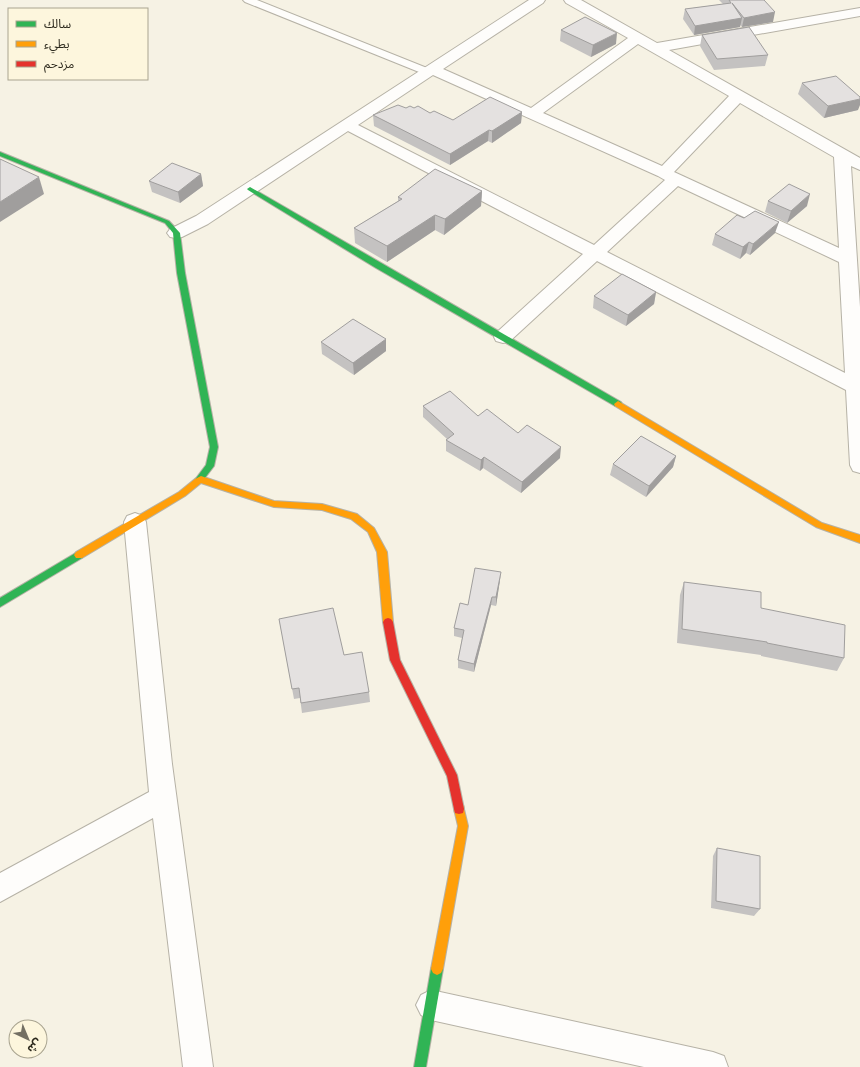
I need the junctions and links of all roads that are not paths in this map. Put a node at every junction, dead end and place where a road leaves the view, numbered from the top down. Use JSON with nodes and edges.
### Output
{"nodes":[{"id":1,"x":248,"y":0,"type":"edge"},
{"id":2,"x":538,"y":0,"type":"edge"},
{"id":3,"x":571,"y":0,"type":"edge"},
{"id":4,"x":860,"y":12,"type":"edge"},
{"id":5,"x":637,"y":38,"type":"junction"},
{"id":6,"x":654,"y":48,"type":"junction"},
{"id":7,"x":430,"y":71,"type":"junction"},
{"id":8,"x":738,"y":96,"type":"junction"},
{"id":9,"x":532,"y":114,"type":"junction"},
{"id":10,"x":347,"y":125,"type":"junction"},
{"id":11,"x":0,"y":154,"type":"edge"},
{"id":12,"x":842,"y":155,"type":"junction"},
{"id":13,"x":860,"y":166,"type":"edge"},
{"id":14,"x":670,"y":176,"type":"junction"},
{"id":15,"x":250,"y":189,"type":"junction"},
{"id":16,"x":176,"y":233,"type":"junction"},
{"id":17,"x":595,"y":253,"type":"junction"},
{"id":18,"x":848,"y":259,"type":"junction"},
{"id":19,"x":503,"y":337,"type":"junction"},
{"id":20,"x":856,"y":387,"type":"junction"},
{"id":21,"x":860,"y":465,"type":"edge"},
{"id":22,"x":201,"y":479,"type":"junction"},
{"id":23,"x":135,"y":522,"type":"junction"},
{"id":24,"x":860,"y":539,"type":"edge"},
{"id":25,"x":0,"y":603,"type":"edge"},
{"id":26,"x":163,"y":798,"type":"junction"},
{"id":27,"x":0,"y":888,"type":"edge"},
{"id":28,"x":431,"y":1005,"type":"junction"},
{"id":29,"x":198,"y":1067,"type":"edge"},
{"id":30,"x":420,"y":1067,"type":"edge"},
{"id":31,"x":713,"y":1067,"type":"edge"}],
"edges":[{"from":1,"to":7,"type":"lane"},
{"from":2,"to":7,"type":"street"},
{"from":3,"to":5,"type":"street"},
{"from":4,"to":6,"type":"street"},
{"from":5,"to":6,"type":"street"},
{"from":5,"to":9,"type":"street"},
{"from":6,"to":8,"type":"street"},
{"from":7,"to":9,"type":"street"},
{"from":7,"to":10,"type":"street"},
{"from":8,"to":12,"type":"street"},
{"from":8,"to":14,"type":"street"},
{"from":9,"to":14,"type":"street"},
{"from":10,"to":15,"type":"street"},
{"from":10,"to":17,"type":"street"},
{"from":11,"to":16,"type":"street"},
{"from":12,"to":13,"type":"street"},
{"from":12,"to":18,"type":"street"},
{"from":14,"to":17,"type":"street"},
{"from":14,"to":18,"type":"street"},
{"from":15,"to":16,"type":"street"},
{"from":15,"to":19,"type":"street"},
{"from":16,"to":22,"type":"street"},
{"from":17,"to":19,"type":"street"},
{"from":17,"to":20,"type":"street"},
{"from":18,"to":20,"type":"street"},
{"from":19,"to":24,"type":"street"},
{"from":20,"to":21,"type":"street"},
{"from":22,"to":23,"type":"street"},
{"from":22,"to":28,"type":"street"},
{"from":23,"to":25,"type":"street"},
{"from":23,"to":26,"type":"street"},
{"from":26,"to":27,"type":"street"},
{"from":26,"to":29,"type":"street"},
{"from":28,"to":30,"type":"street"},
{"from":28,"to":31,"type":"street"}]}
